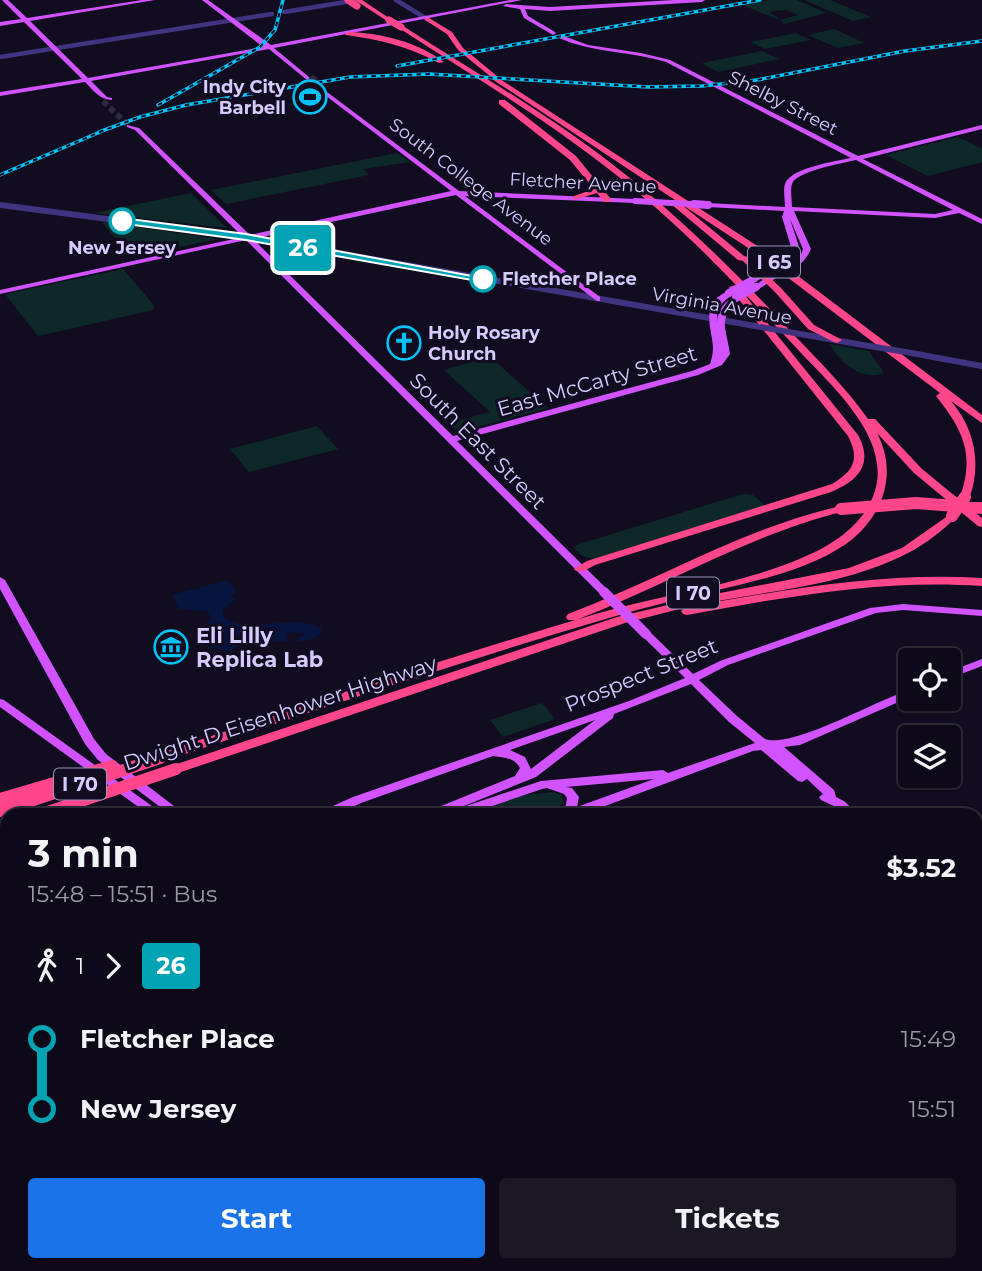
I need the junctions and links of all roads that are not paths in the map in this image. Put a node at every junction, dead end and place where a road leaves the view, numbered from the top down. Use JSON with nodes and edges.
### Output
{"nodes":[{"id":1,"x":5,"y":0,"type":"edge"},
{"id":2,"x":152,"y":0,"type":"edge"},
{"id":3,"x":205,"y":0,"type":"edge"},
{"id":4,"x":348,"y":0,"type":"edge"},
{"id":5,"x":396,"y":0,"type":"edge"},
{"id":6,"x":519,"y":0,"type":"edge"},
{"id":7,"x":702,"y":0,"type":"edge"},
{"id":8,"x":364,"y":2,"type":"edge"},
{"id":9,"x":500,"y":4,"type":"junction"},
{"id":10,"x":522,"y":8,"type":"junction"},
{"id":11,"x":284,"y":12,"type":"dead end"},
{"id":12,"x":272,"y":14,"type":"dead end"},
{"id":13,"x":425,"y":18,"type":"junction"},
{"id":14,"x":25,"y":20,"type":"junction"},
{"id":15,"x":231,"y":20,"type":"junction"},
{"id":16,"x":0,"y":24,"type":"edge"},
{"id":17,"x":397,"y":28,"type":"junction"},
{"id":18,"x":367,"y":29,"type":"junction"},
{"id":19,"x":553,"y":33,"type":"dead end"},
{"id":20,"x":348,"y":34,"type":"junction"},
{"id":21,"x":561,"y":37,"type":"dead end"},
{"id":22,"x":319,"y":38,"type":"junction"},
{"id":23,"x":381,"y":38,"type":"junction"},
{"id":24,"x":55,"y":48,"type":"junction"},
{"id":25,"x":268,"y":48,"type":"junction"},
{"id":26,"x":0,"y":57,"type":"edge"},
{"id":27,"x":447,"y":66,"type":"junction"},
{"id":28,"x":309,"y":78,"type":"tunnel mouth"},
{"id":29,"x":88,"y":80,"type":"junction"},
{"id":30,"x":318,"y":84,"type":"tunnel mouth"},
{"id":31,"x":506,"y":85,"type":"junction"},
{"id":32,"x":0,"y":95,"type":"edge"},
{"id":33,"x":106,"y":99,"type":"tunnel mouth"},
{"id":34,"x":502,"y":103,"type":"junction"},
{"id":35,"x":134,"y":126,"type":"tunnel mouth"},
{"id":36,"x":982,"y":128,"type":"edge"},
{"id":37,"x":858,"y":159,"type":"junction"},
{"id":38,"x":640,"y":172,"type":"junction"},
{"id":39,"x":632,"y":184,"type":"junction"},
{"id":40,"x":599,"y":190,"type":"junction"},
{"id":41,"x":458,"y":193,"type":"junction"},
{"id":42,"x":578,"y":198,"type":"junction"},
{"id":43,"x":607,"y":200,"type":"junction"},
{"id":44,"x":0,"y":205,"type":"edge"},
{"id":45,"x":741,"y":206,"type":"junction"},
{"id":46,"x":789,"y":208,"type":"junction"},
{"id":47,"x":663,"y":209,"type":"junction"},
{"id":48,"x":960,"y":211,"type":"junction"},
{"id":49,"x":924,"y":215,"type":"junction"},
{"id":50,"x":980,"y":221,"type":"edge"},
{"id":51,"x":789,"y":226,"type":"junction"},
{"id":52,"x":246,"y":237,"type":"junction"},
{"id":53,"x":741,"y":258,"type":"junction"},
{"id":54,"x":779,"y":267,"type":"junction"},
{"id":55,"x":764,"y":278,"type":"junction"},
{"id":56,"x":0,"y":290,"type":"edge"},
{"id":57,"x":597,"y":299,"type":"junction"},
{"id":58,"x":716,"y":319,"type":"junction"},
{"id":59,"x":837,"y":340,"type":"junction"},
{"id":60,"x":904,"y":357,"type":"junction"},
{"id":61,"x":982,"y":366,"type":"edge"},
{"id":62,"x":845,"y":397,"type":"junction"},
{"id":63,"x":982,"y":420,"type":"edge"},
{"id":64,"x":450,"y":440,"type":"junction"},
{"id":65,"x":982,"y":508,"type":"edge"},
{"id":66,"x":952,"y":516,"type":"joint"},
{"id":67,"x":982,"y":524,"type":"edge"},
{"id":68,"x":580,"y":569,"type":"junction"},
{"id":69,"x":0,"y":580,"type":"edge"},
{"id":70,"x":982,"y":582,"type":"edge"},
{"id":71,"x":982,"y":613,"type":"edge"},
{"id":72,"x":537,"y":649,"type":"junction"},
{"id":73,"x":466,"y":656,"type":"junction"},
{"id":74,"x":982,"y":662,"type":"edge"},
{"id":75,"x":961,"y":671,"type":"edge"},
{"id":76,"x":692,"y":679,"type":"junction"},
{"id":77,"x":898,"y":698,"type":"edge"},
{"id":78,"x":0,"y":702,"type":"edge"},
{"id":79,"x":633,"y":703,"type":"junction"},
{"id":80,"x":767,"y":745,"type":"junction"},
{"id":81,"x":492,"y":753,"type":"junction"},
{"id":82,"x":156,"y":756,"type":"junction"},
{"id":83,"x":697,"y":767,"type":"junction"},
{"id":84,"x":513,"y":788,"type":"junction"},
{"id":85,"x":0,"y":799,"type":"edge"},
{"id":86,"x":9,"y":808,"type":"edge"},
{"id":87,"x":60,"y":808,"type":"edge"},
{"id":88,"x":149,"y":808,"type":"edge"},
{"id":89,"x":170,"y":808,"type":"edge"},
{"id":90,"x":339,"y":808,"type":"edge"},
{"id":91,"x":452,"y":808,"type":"edge"},
{"id":92,"x":467,"y":808,"type":"edge"},
{"id":93,"x":569,"y":808,"type":"edge"},
{"id":94,"x":586,"y":808,"type":"edge"},
{"id":95,"x":843,"y":808,"type":"edge"}],
"edges":[{"from":1,"to":14,"type":"main road"},
{"from":2,"to":14,"type":"main road"},
{"from":3,"to":15,"type":"main road"},
{"from":4,"to":8,"type":"highway","bridge":true},
{"from":5,"to":13,"type":"street"},
{"from":6,"to":9,"type":"main road"},
{"from":7,"to":10,"type":"main road"},
{"from":8,"to":11,"type":"street"},
{"from":8,"to":17,"type":"highway"},
{"from":8,"to":31,"type":"highway","number":"I 65"},
{"from":9,"to":10,"type":"main road"},
{"from":9,"to":13,"type":"main road"},
{"from":10,"to":19,"type":"main road"},
{"from":12,"to":15,"type":"street"},
{"from":13,"to":18,"type":"main road"},
{"from":13,"to":31,"type":"highway"},
{"from":14,"to":16,"type":"main road"},
{"from":14,"to":24,"type":"main road"},
{"from":15,"to":24,"type":"street"},
{"from":15,"to":25,"type":"main road"},
{"from":17,"to":27,"type":"highway"},
{"from":17,"to":39,"type":"highway","number":"I 65"},
{"from":18,"to":20,"type":"main road"},
{"from":18,"to":22,"type":"main road"},
{"from":18,"to":23,"type":"highway"},
{"from":20,"to":22,"type":"main road"},
{"from":20,"to":23,"type":"highway"},
{"from":21,"to":37,"type":"main road","name":"Shelby Street"},
{"from":22,"to":25,"type":"main road"},
{"from":23,"to":27,"type":"highway"},
{"from":24,"to":26,"type":"street"},
{"from":24,"to":29,"type":"main road"},
{"from":25,"to":28,"type":"main road"},
{"from":25,"to":29,"type":"main road"},
{"from":27,"to":34,"type":"highway"},
{"from":29,"to":32,"type":"main road"},
{"from":29,"to":33,"type":"main road"},
{"from":30,"to":41,"type":"main road","name":"South College Avenue"},
{"from":31,"to":38,"type":"highway","number":"I 65"},
{"from":34,"to":39,"type":"highway"},
{"from":34,"to":40,"type":"highway"},
{"from":35,"to":52,"type":"main road","name":"South East Street"},
{"from":36,"to":37,"type":"main road"},
{"from":37,"to":46,"type":"main road"},
{"from":37,"to":48,"type":"main road","name":"Shelby Street"},
{"from":38,"to":53,"type":"highway"},
{"from":38,"to":60,"type":"highway","number":"I 65"},
{"from":39,"to":47,"type":"highway","number":"I 65"},
{"from":40,"to":42,"type":"highway"},
{"from":40,"to":43,"type":"highway"},
{"from":41,"to":42,"type":"main road","name":"Fletcher Avenue"},
{"from":41,"to":52,"type":"main road","name":"Fletcher Avenue"},
{"from":41,"to":57,"type":"main road","name":"South College Avenue"},
{"from":42,"to":43,"type":"main road","name":"Fletcher Avenue"},
{"from":43,"to":45,"type":"main road","name":"Fletcher Avenue","bridge":true},
{"from":44,"to":52,"type":"street","name":"Virginia Avenue"},
{"from":45,"to":46,"type":"main road","name":"Fletcher Avenue"},
{"from":45,"to":51,"type":"main road"},
{"from":46,"to":49,"type":"main road","name":"Fletcher Avenue"},
{"from":46,"to":51,"type":"main road"},
{"from":46,"to":54,"type":"main road"},
{"from":47,"to":62,"type":"highway","number":"I 65"},
{"from":47,"to":68,"type":"highway"},
{"from":48,"to":49,"type":"main road","name":"Fletcher Avenue"},
{"from":48,"to":50,"type":"main road","name":"Shelby Street"},
{"from":49,"to":50,"type":"main road","name":"Fletcher Avenue"},
{"from":51,"to":54,"type":"main road"},
{"from":52,"to":56,"type":"main road","name":"Fletcher Avenue"},
{"from":52,"to":57,"type":"street","name":"Virginia Avenue"},
{"from":52,"to":64,"type":"main road","name":"South East Street"},
{"from":53,"to":54,"type":"highway"},
{"from":53,"to":55,"type":"highway"},
{"from":54,"to":55,"type":"main road"},
{"from":55,"to":58,"type":"main road","bridge":true},
{"from":55,"to":59,"type":"highway"},
{"from":57,"to":58,"type":"street","name":"Virginia Avenue"},
{"from":58,"to":59,"type":"street","name":"Virginia Avenue","bridge":true},
{"from":58,"to":64,"type":"main road","name":"East McCarty Street"},
{"from":59,"to":60,"type":"street","name":"Virginia Avenue","bridge":true},
{"from":60,"to":61,"type":"street","name":"Virginia Avenue"},
{"from":60,"to":63,"type":"highway","number":"I 65"},
{"from":60,"to":66,"type":"highway","number":"I 70","bridge":true},
{"from":62,"to":67,"type":"highway","number":"I 65"},
{"from":62,"to":73,"type":"highway","number":"I 70"},
{"from":64,"to":68,"type":"main road","name":"South East Street"},
{"from":65,"to":73,"type":"highway","bridge":true},
{"from":66,"to":72,"type":"highway","number":"I 70"},
{"from":68,"to":76,"type":"main road","name":"South East Street","bridge":true},
{"from":69,"to":89,"type":"main road"},
{"from":70,"to":72,"type":"highway","name":"Dwight D Eisenhower Highway"},
{"from":71,"to":76,"type":"main road","name":"Prospect Street"},
{"from":72,"to":87,"type":"highway","name":"Dwight D Eisenhower Highway","number":"I 70","bridge":true},
{"from":73,"to":82,"type":"highway","name":"Dwight D Eisenhower Highway","number":"I 70"},
{"from":74,"to":75,"type":"main road"},
{"from":76,"to":79,"type":"main road","name":"Prospect Street"},
{"from":76,"to":80,"type":"main road","name":"South East Street"},
{"from":77,"to":80,"type":"main road"},
{"from":78,"to":88,"type":"main road"},
{"from":79,"to":81,"type":"main road","name":"Prospect Street"},
{"from":79,"to":84,"type":"main road"},
{"from":80,"to":83,"type":"main road"},
{"from":80,"to":95,"type":"main road","name":"South East Street"},
{"from":81,"to":84,"type":"main road"},
{"from":81,"to":90,"type":"main road","name":"Prospect Street"},
{"from":82,"to":85,"type":"highway","bridge":true},
{"from":82,"to":86,"type":"highway","name":"Dwight D Eisenhower Highway","number":"I 70","bridge":true},
{"from":83,"to":84,"type":"main road"},
{"from":83,"to":94,"type":"main road"},
{"from":84,"to":91,"type":"main road"},
{"from":84,"to":92,"type":"main road"},
{"from":84,"to":93,"type":"main road"}]}
